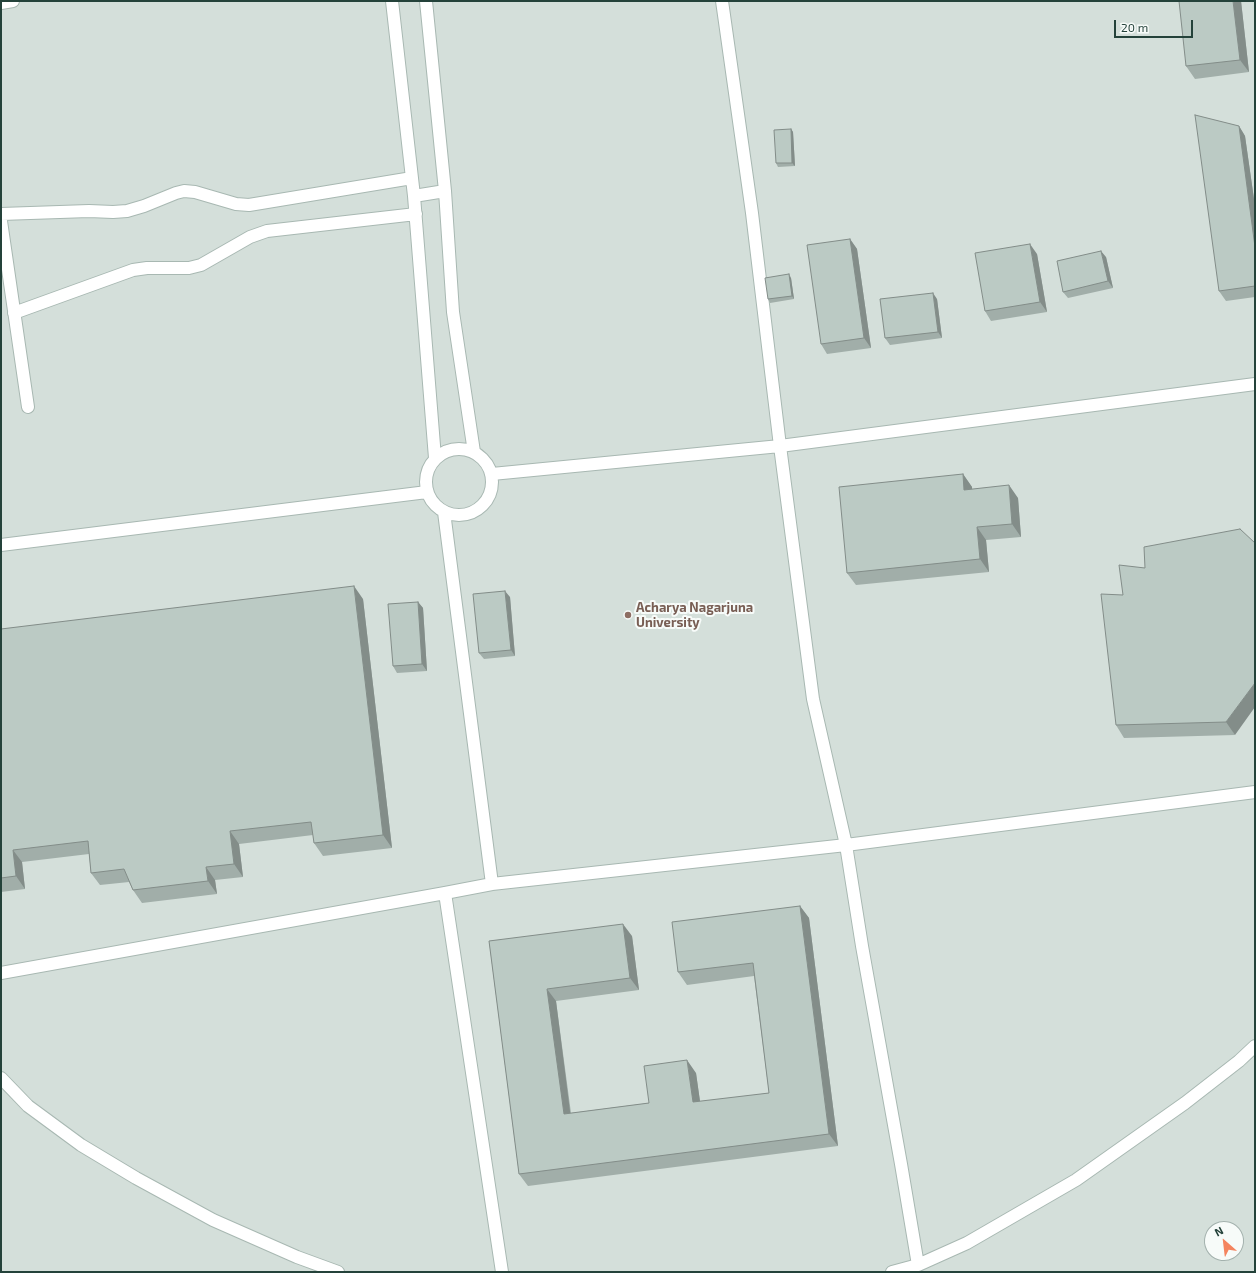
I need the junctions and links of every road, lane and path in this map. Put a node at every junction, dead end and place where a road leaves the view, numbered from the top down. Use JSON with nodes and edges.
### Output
{"nodes":[{"id":1,"x":13,"y":1,"type":"edge"},
{"id":2,"x":392,"y":1,"type":"edge"},
{"id":3,"x":426,"y":1,"type":"edge"},
{"id":4,"x":722,"y":1,"type":"edge"},
{"id":5,"x":1,"y":3,"type":"edge"},
{"id":6,"x":412,"y":178,"type":"junction"},
{"id":7,"x":445,"y":190,"type":"junction"},
{"id":8,"x":414,"y":196,"type":"junction"},
{"id":9,"x":1,"y":214,"type":"edge"},
{"id":10,"x":416,"y":214,"type":"junction"},
{"id":11,"x":1,"y":221,"type":"edge"},
{"id":12,"x":14,"y":313,"type":"junction"},
{"id":13,"x":1255,"y":384,"type":"edge"},
{"id":14,"x":28,"y":407,"type":"dead end"},
{"id":15,"x":780,"y":446,"type":"junction"},
{"id":16,"x":474,"y":452,"type":"junction"},
{"id":17,"x":435,"y":458,"type":"junction"},
{"id":18,"x":492,"y":474,"type":"junction"},
{"id":19,"x":427,"y":492,"type":"junction"},
{"id":20,"x":444,"y":512,"type":"junction"},
{"id":21,"x":1,"y":544,"type":"edge"},
{"id":22,"x":1255,"y":792,"type":"edge"},
{"id":23,"x":846,"y":845,"type":"junction"},
{"id":24,"x":492,"y":884,"type":"junction"},
{"id":25,"x":445,"y":893,"type":"junction"},
{"id":26,"x":1,"y":973,"type":"edge"},
{"id":27,"x":1255,"y":1046,"type":"edge"},
{"id":28,"x":1,"y":1078,"type":"edge"},
{"id":29,"x":918,"y":1265,"type":"junction"},
{"id":30,"x":338,"y":1272,"type":"edge"},
{"id":31,"x":502,"y":1272,"type":"edge"},
{"id":32,"x":892,"y":1272,"type":"edge"}],
"edges":[{"from":1,"to":5,"type":"lane"},
{"from":2,"to":6,"type":"lane"},
{"from":3,"to":7,"type":"lane"},
{"from":4,"to":15,"type":"lane"},
{"from":6,"to":8,"type":"lane"},
{"from":6,"to":9,"type":"lane"},
{"from":7,"to":8,"type":"lane"},
{"from":7,"to":16,"type":"lane"},
{"from":8,"to":10,"type":"lane"},
{"from":10,"to":12,"type":"lane"},
{"from":10,"to":17,"type":"lane"},
{"from":11,"to":12,"type":"lane"},
{"from":12,"to":14,"type":"lane"},
{"from":13,"to":15,"type":"lane"},
{"from":15,"to":18,"type":"lane"},
{"from":15,"to":23,"type":"lane"},
{"from":16,"to":17,"type":"lane"},
{"from":16,"to":18,"type":"lane"},
{"from":17,"to":19,"type":"lane"},
{"from":18,"to":20,"type":"lane"},
{"from":19,"to":20,"type":"lane"},
{"from":19,"to":21,"type":"lane"},
{"from":20,"to":24,"type":"lane"},
{"from":22,"to":23,"type":"lane"},
{"from":23,"to":24,"type":"lane"},
{"from":23,"to":29,"type":"lane"},
{"from":24,"to":25,"type":"lane"},
{"from":25,"to":26,"type":"lane"},
{"from":25,"to":31,"type":"lane"},
{"from":27,"to":29,"type":"lane"},
{"from":28,"to":30,"type":"lane"},
{"from":29,"to":32,"type":"lane"}]}
